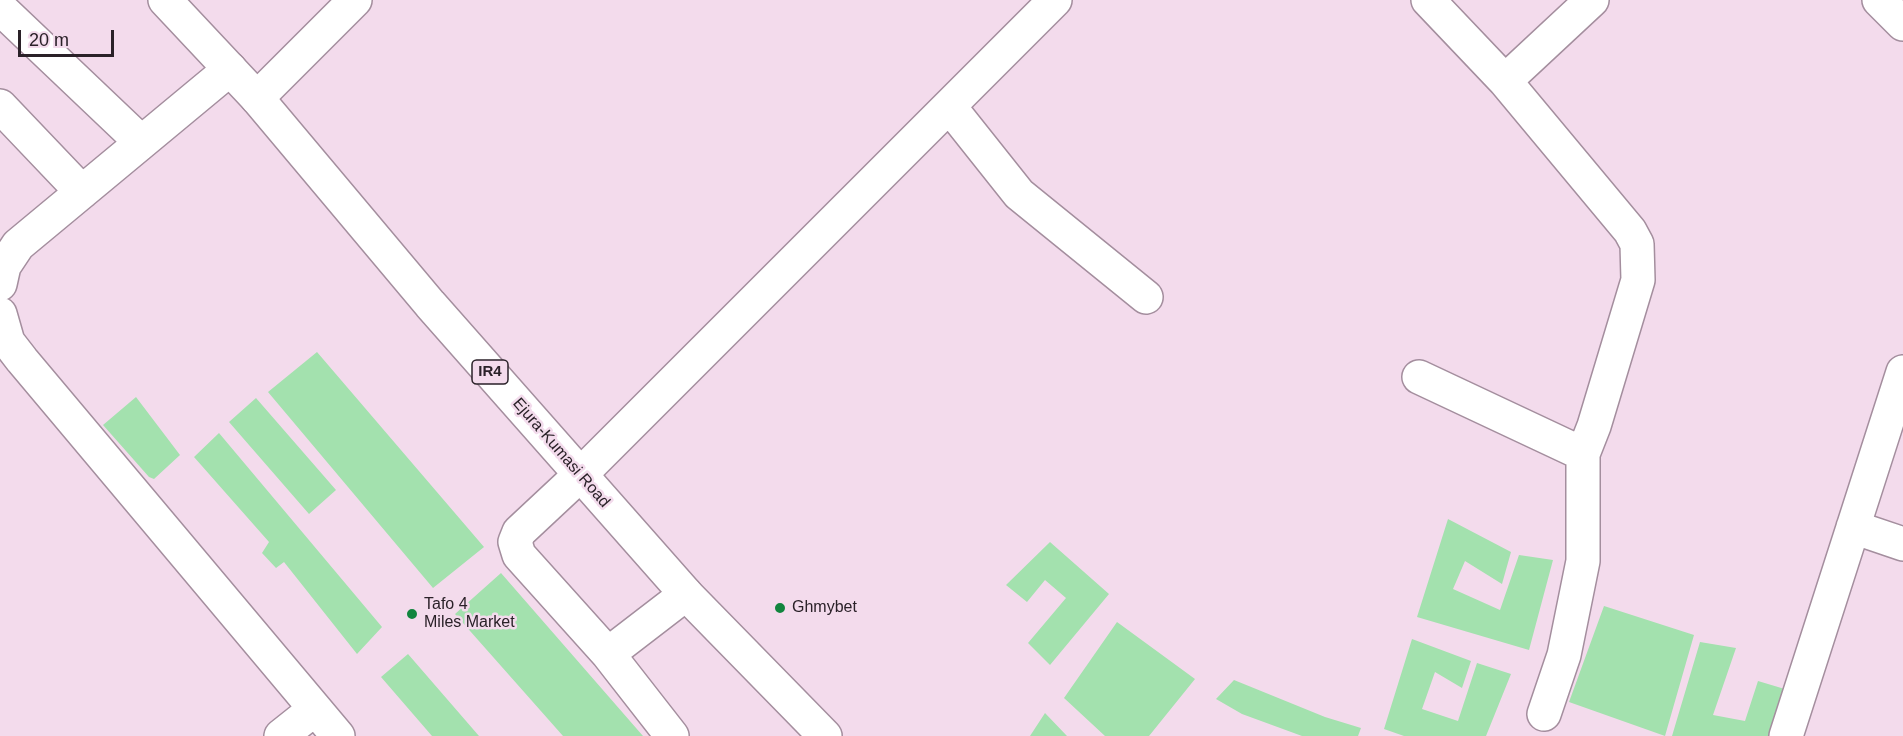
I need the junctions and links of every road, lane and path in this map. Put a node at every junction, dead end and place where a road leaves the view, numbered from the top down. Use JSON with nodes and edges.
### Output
{"nodes":[{"id":1,"x":165,"y":0,"type":"edge"},
{"id":2,"x":355,"y":0,"type":"edge"},
{"id":3,"x":1055,"y":0,"type":"edge"},
{"id":4,"x":1428,"y":0,"type":"edge"},
{"id":5,"x":1592,"y":0,"type":"edge"},
{"id":6,"x":1879,"y":0,"type":"edge"},
{"id":7,"x":0,"y":8,"type":"edge"},
{"id":8,"x":1903,"y":24,"type":"edge"},
{"id":9,"x":230,"y":69,"type":"junction"},
{"id":10,"x":1505,"y":81,"type":"junction"},
{"id":11,"x":257,"y":98,"type":"junction"},
{"id":12,"x":0,"y":106,"type":"edge"},
{"id":13,"x":950,"y":106,"type":"junction"},
{"id":14,"x":141,"y":142,"type":"junction"},
{"id":15,"x":82,"y":192,"type":"junction"},
{"id":16,"x":0,"y":284,"type":"edge"},
{"id":17,"x":1146,"y":297,"type":"dead end"},
{"id":18,"x":0,"y":314,"type":"edge"},
{"id":19,"x":1903,"y":372,"type":"edge"},
{"id":20,"x":1419,"y":377,"type":"dead end"},
{"id":21,"x":1583,"y":454,"type":"junction"},
{"id":22,"x":580,"y":475,"type":"junction"},
{"id":23,"x":1853,"y":527,"type":"junction"},
{"id":24,"x":1903,"y":544,"type":"edge"},
{"id":25,"x":686,"y":594,"type":"junction"},
{"id":26,"x":608,"y":654,"type":"junction"},
{"id":27,"x":315,"y":709,"type":"junction"},
{"id":28,"x":1544,"y":714,"type":"dead end"},
{"id":29,"x":281,"y":736,"type":"edge"},
{"id":30,"x":338,"y":736,"type":"edge"},
{"id":31,"x":672,"y":736,"type":"edge"},
{"id":32,"x":825,"y":736,"type":"edge"},
{"id":33,"x":1786,"y":736,"type":"edge"}],
"edges":[{"from":1,"to":9,"type":"street","name":"Ejura-Kumasi Road","number":"IR4"},
{"from":2,"to":11,"type":"street"},
{"from":3,"to":13,"type":"street"},
{"from":4,"to":10,"type":"street"},
{"from":5,"to":10,"type":"street"},
{"from":6,"to":8,"type":"street"},
{"from":7,"to":14,"type":"street"},
{"from":9,"to":11,"type":"street","name":"Ejura-Kumasi Road","number":"IR4"},
{"from":9,"to":14,"type":"street"},
{"from":10,"to":21,"type":"street"},
{"from":11,"to":22,"type":"street","name":"Ejura-Kumasi Road","number":"IR4"},
{"from":12,"to":15,"type":"street"},
{"from":13,"to":17,"type":"street"},
{"from":13,"to":22,"type":"street"},
{"from":14,"to":15,"type":"street"},
{"from":15,"to":16,"type":"street"},
{"from":18,"to":27,"type":"street"},
{"from":19,"to":23,"type":"street"},
{"from":20,"to":21,"type":"street"},
{"from":21,"to":28,"type":"street"},
{"from":22,"to":25,"type":"street","name":"Ejura-Kumasi Road","number":"IR4"},
{"from":22,"to":26,"type":"street"},
{"from":23,"to":24,"type":"street"},
{"from":23,"to":33,"type":"street"},
{"from":25,"to":26,"type":"street"},
{"from":25,"to":32,"type":"street","name":"Ejura-Kumasi Road","number":"IR4"},
{"from":26,"to":31,"type":"street"},
{"from":27,"to":29,"type":"street"},
{"from":27,"to":30,"type":"street"}]}
